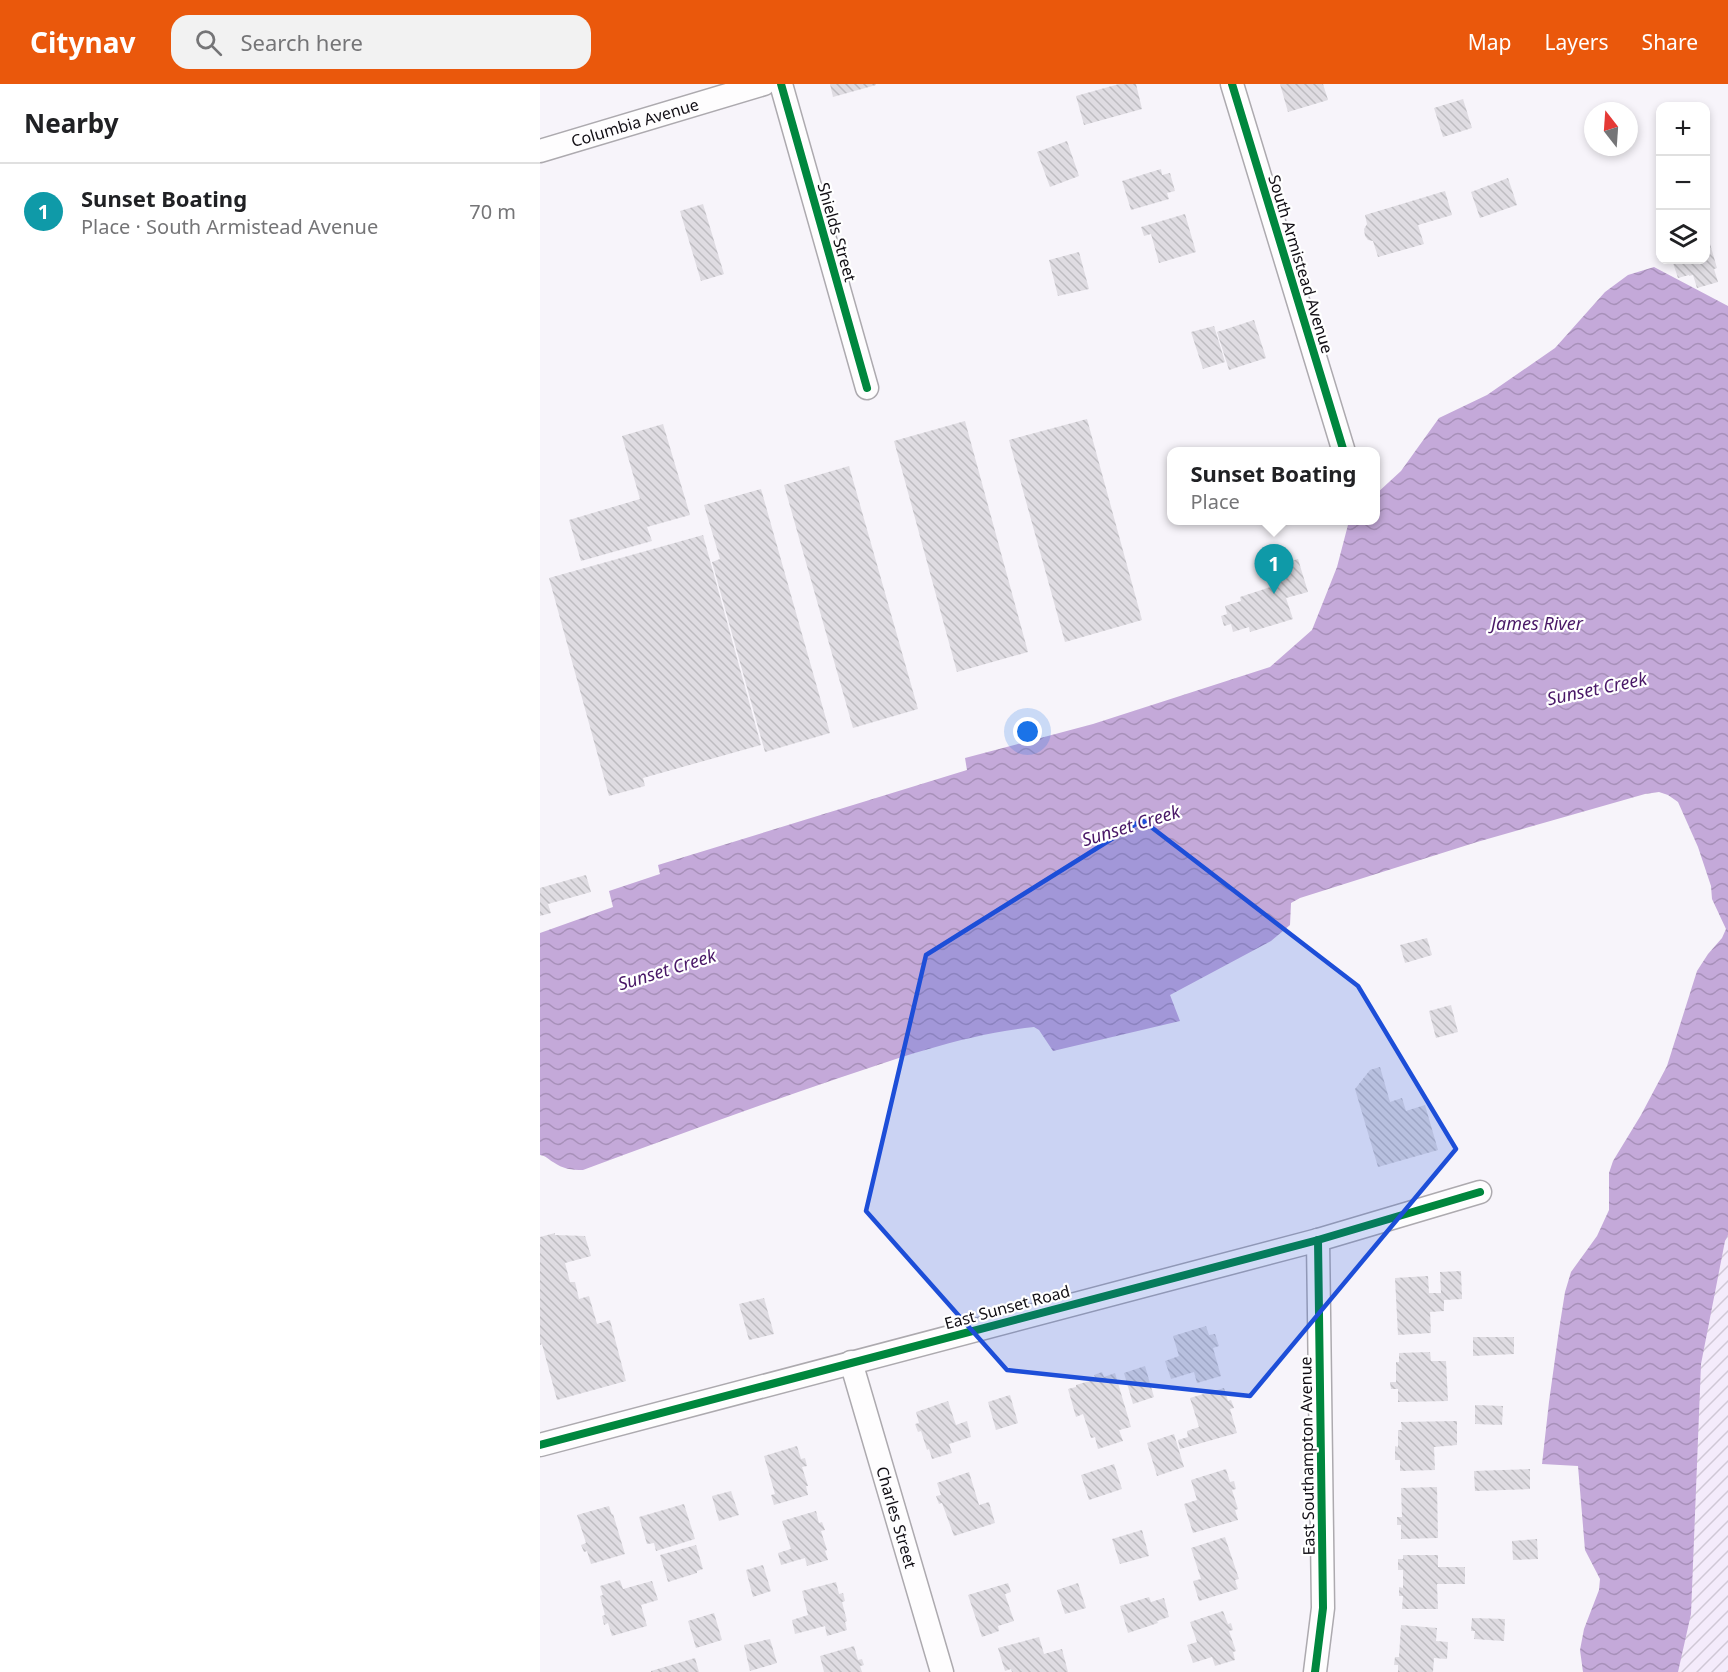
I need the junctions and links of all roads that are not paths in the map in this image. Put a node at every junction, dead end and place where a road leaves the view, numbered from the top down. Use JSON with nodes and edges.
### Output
{"nodes":[{"id":1,"x":764,"y":84,"type":"edge"},
{"id":2,"x":781,"y":84,"type":"edge"},
{"id":3,"x":1232,"y":84,"type":"edge"},
{"id":4,"x":540,"y":151,"type":"edge"},
{"id":5,"x":867,"y":387,"type":"dead end"},
{"id":6,"x":1342,"y":447,"type":"edge"},
{"id":7,"x":1480,"y":1192,"type":"dead end"},
{"id":8,"x":1318,"y":1240,"type":"junction"},
{"id":9,"x":851,"y":1362,"type":"junction"},
{"id":10,"x":540,"y":1445,"type":"edge"},
{"id":11,"x":942,"y":1672,"type":"edge"},
{"id":12,"x":1315,"y":1672,"type":"edge"}],
"edges":[{"from":1,"to":4,"type":"street","name":"Columbia Avenue"},
{"from":2,"to":5,"type":"street","name":"Shields Street"},
{"from":3,"to":6,"type":"street","name":"South Armistead Avenue"},
{"from":7,"to":8,"type":"street","name":"East Sunset Road"},
{"from":8,"to":9,"type":"street","name":"East Sunset Road"},
{"from":8,"to":12,"type":"street","name":"East Southampton Avenue"},
{"from":9,"to":10,"type":"street","name":"East Sunset Road"},
{"from":9,"to":11,"type":"street","name":"Charles Street"}]}
